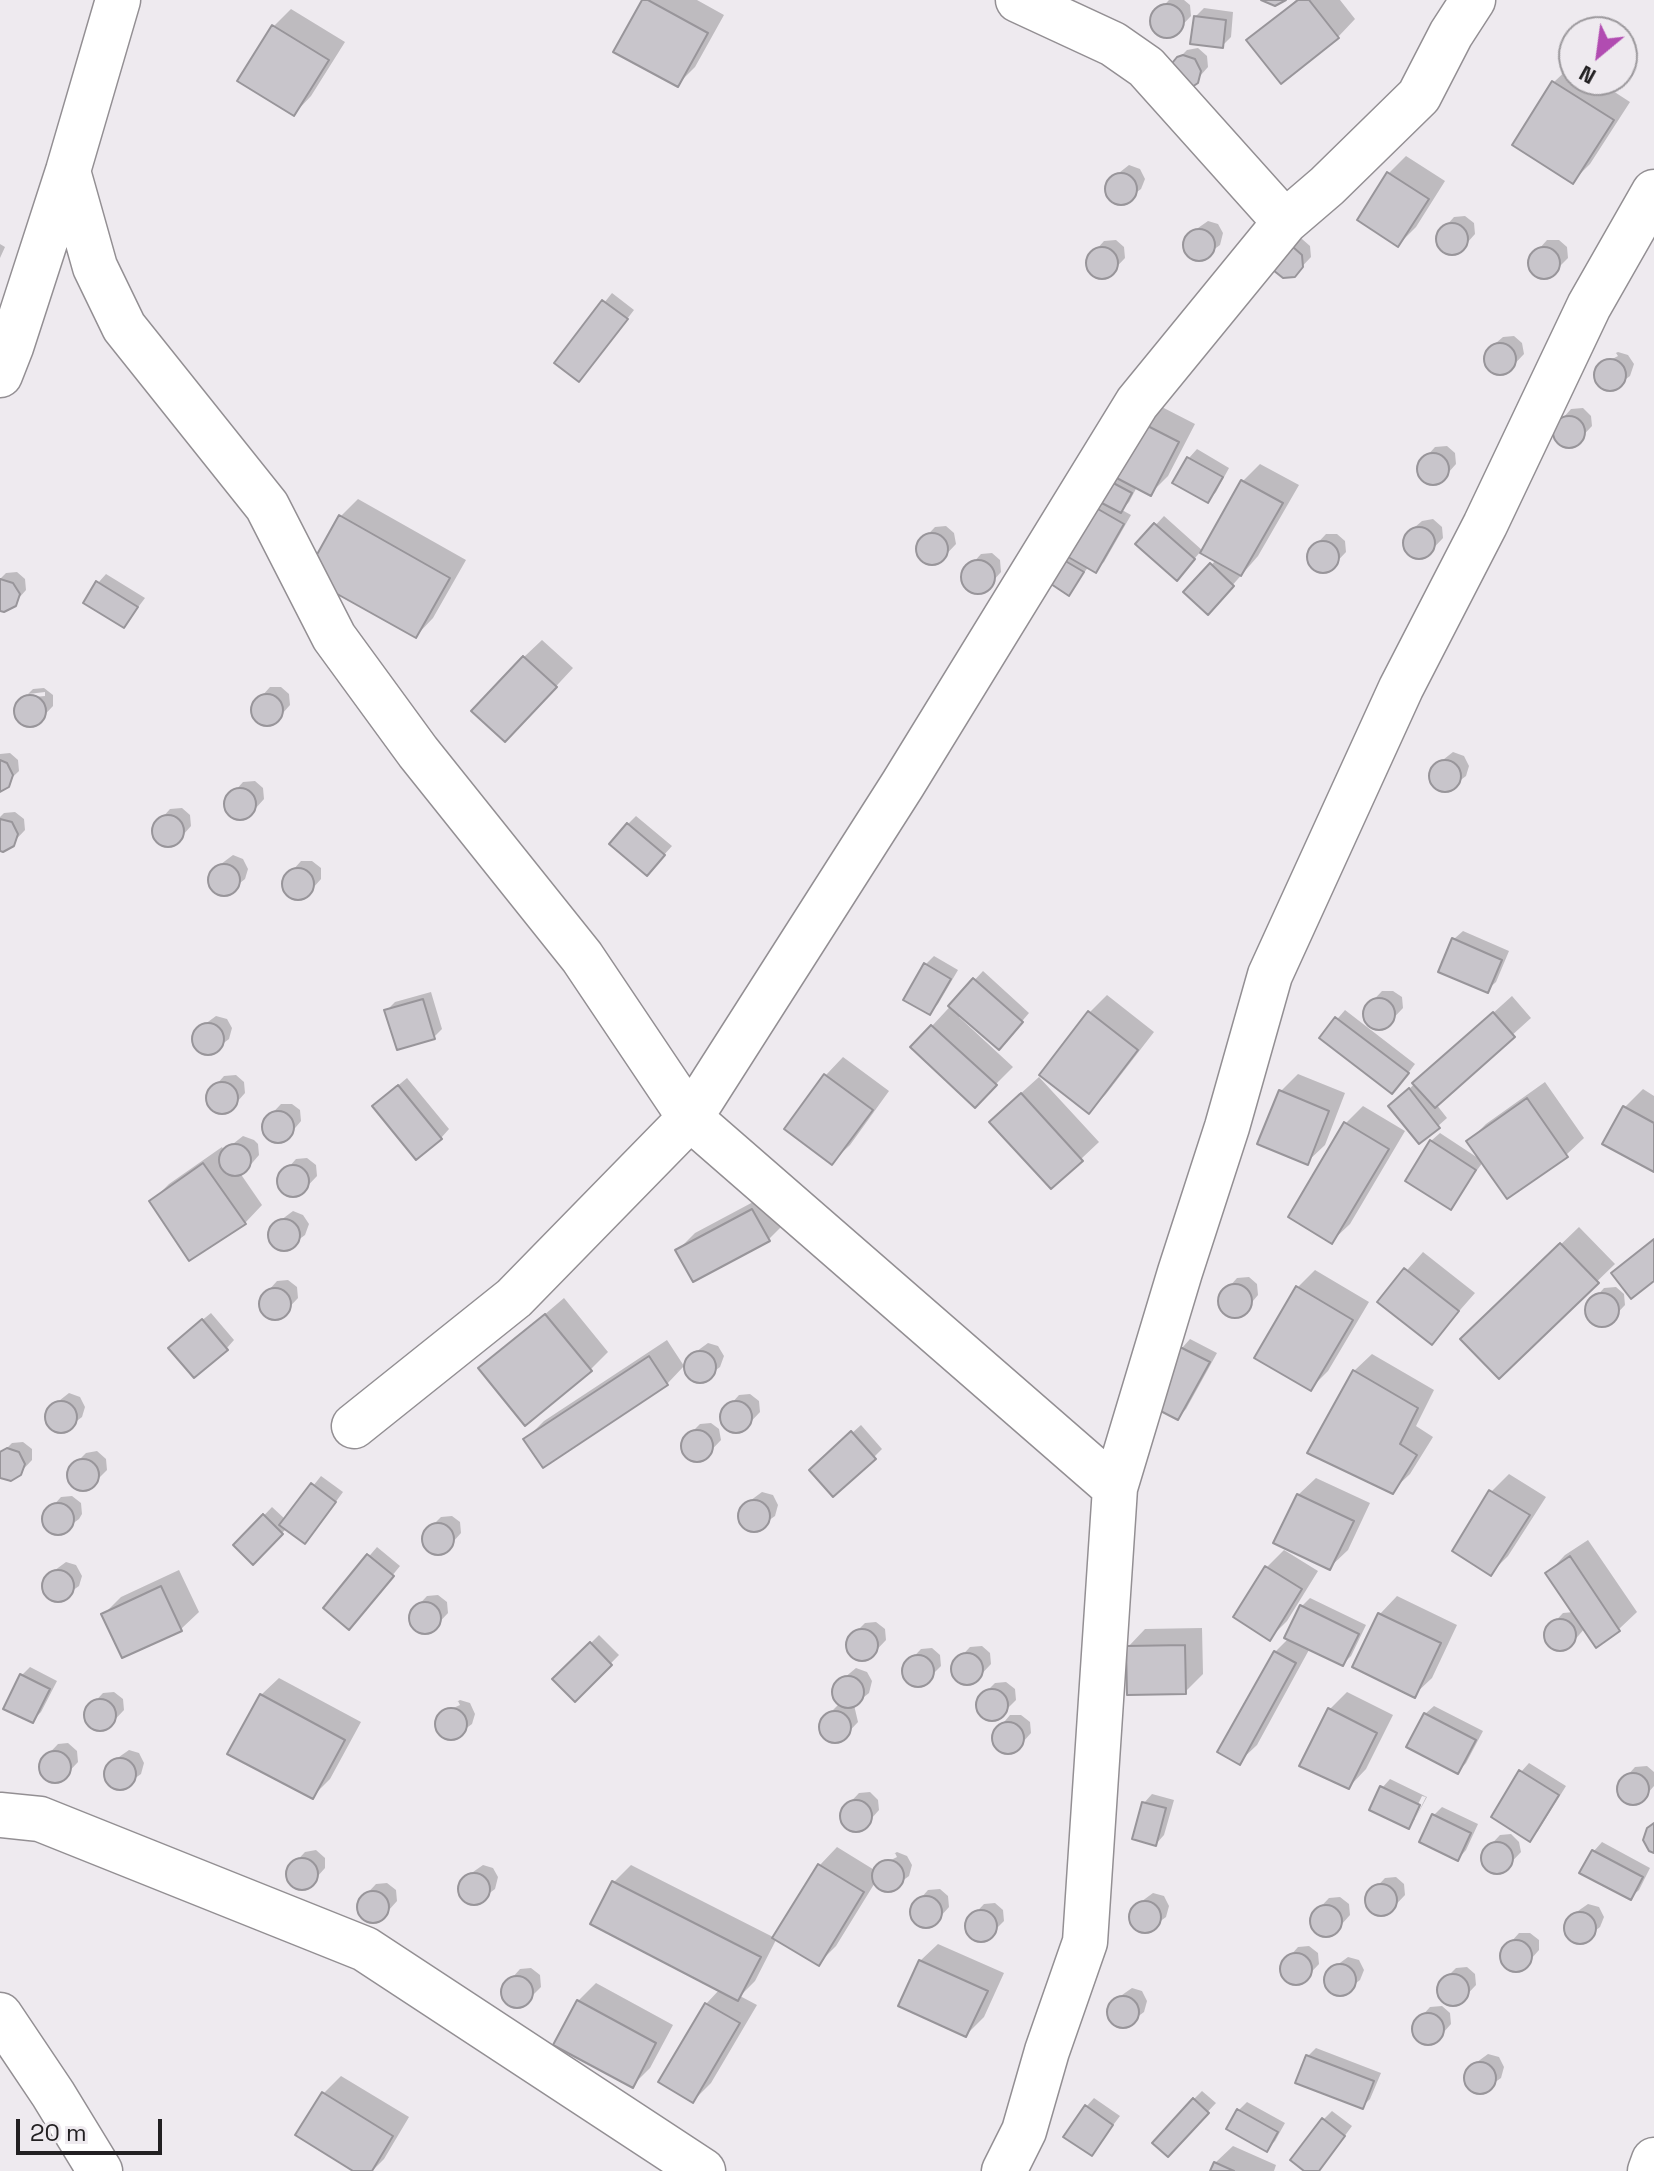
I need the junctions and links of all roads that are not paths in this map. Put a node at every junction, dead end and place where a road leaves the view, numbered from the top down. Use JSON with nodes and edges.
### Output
{"nodes":[{"id":1,"x":118,"y":0,"type":"edge"},
{"id":2,"x":1018,"y":0,"type":"edge"},
{"id":3,"x":1473,"y":0,"type":"edge"},
{"id":4,"x":68,"y":171,"type":"junction"},
{"id":5,"x":1654,"y":192,"type":"edge"},
{"id":6,"x":1285,"y":222,"type":"junction"},
{"id":7,"x":0,"y":375,"type":"edge"},
{"id":8,"x":690,"y":1118,"type":"junction"},
{"id":9,"x":354,"y":1426,"type":"dead end"},
{"id":10,"x":1115,"y":1488,"type":"junction"},
{"id":11,"x":0,"y":1815,"type":"edge"},
{"id":12,"x":0,"y":2015,"type":"edge"},
{"id":13,"x":1654,"y":2160,"type":"edge"},
{"id":14,"x":100,"y":2171,"type":"edge"},
{"id":15,"x":703,"y":2171,"type":"edge"},
{"id":16,"x":1004,"y":2171,"type":"edge"},
{"id":17,"x":1650,"y":2171,"type":"edge"}],
"edges":[{"from":1,"to":4,"type":"street"},
{"from":2,"to":6,"type":"street"},
{"from":3,"to":6,"type":"street"},
{"from":4,"to":7,"type":"street"},
{"from":4,"to":8,"type":"street"},
{"from":5,"to":10,"type":"street"},
{"from":6,"to":8,"type":"street"},
{"from":8,"to":9,"type":"street"},
{"from":8,"to":10,"type":"street"},
{"from":10,"to":16,"type":"street"},
{"from":11,"to":15,"type":"street"},
{"from":12,"to":14,"type":"street"},
{"from":13,"to":17,"type":"street"}]}
